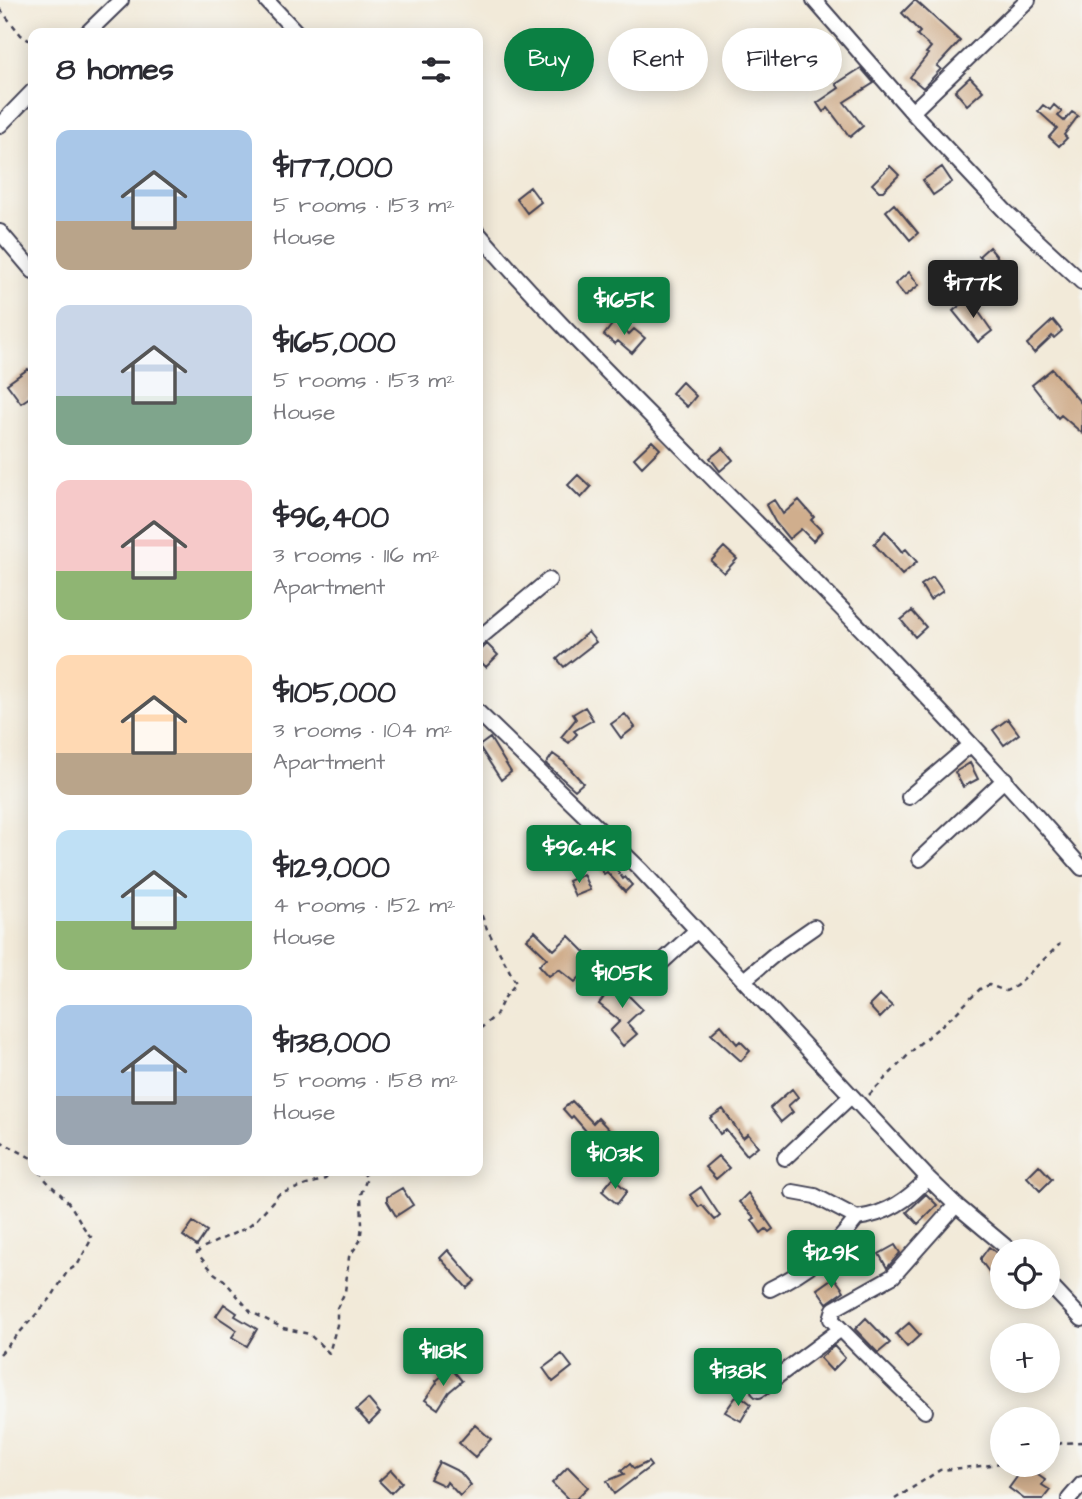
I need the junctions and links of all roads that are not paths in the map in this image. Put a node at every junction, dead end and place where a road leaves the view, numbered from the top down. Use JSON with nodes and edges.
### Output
{"nodes":[{"id":1,"x":121,"y":0,"type":"edge"},
{"id":2,"x":266,"y":0,"type":"edge"},
{"id":3,"x":814,"y":0,"type":"edge"},
{"id":4,"x":1028,"y":0,"type":"edge"},
{"id":5,"x":92,"y":28,"type":"edge"},
{"id":6,"x":293,"y":28,"type":"edge"},
{"id":7,"x":28,"y":96,"type":"edge"},
{"id":8,"x":912,"y":112,"type":"junction"},
{"id":9,"x":0,"y":125,"type":"edge"},
{"id":10,"x":0,"y":232,"type":"edge"},
{"id":11,"x":483,"y":239,"type":"edge"},
{"id":12,"x":28,"y":265,"type":"edge"},
{"id":13,"x":1082,"y":282,"type":"edge"},
{"id":14,"x":550,"y":580,"type":"dead end"},
{"id":15,"x":483,"y":635,"type":"edge"},
{"id":16,"x":483,"y":717,"type":"edge"},
{"id":17,"x":971,"y":744,"type":"junction"},
{"id":18,"x":1005,"y":779,"type":"junction"},
{"id":19,"x":909,"y":797,"type":"dead end"},
{"id":20,"x":920,"y":859,"type":"dead end"},
{"id":21,"x":1082,"y":869,"type":"edge"},
{"id":22,"x":814,"y":927,"type":"dead end"},
{"id":23,"x":697,"y":930,"type":"junction"},
{"id":24,"x":650,"y":973,"type":"dead end"},
{"id":25,"x":744,"y":980,"type":"junction"},
{"id":26,"x":855,"y":1101,"type":"junction"},
{"id":27,"x":785,"y":1158,"type":"dead end"},
{"id":28,"x":928,"y":1178,"type":"junction"},
{"id":29,"x":793,"y":1192,"type":"dead end"},
{"id":30,"x":956,"y":1205,"type":"junction"},
{"id":31,"x":857,"y":1217,"type":"junction"},
{"id":32,"x":997,"y":1239,"type":"edge"},
{"id":33,"x":770,"y":1289,"type":"dead end"},
{"id":34,"x":1060,"y":1296,"type":"edge"},
{"id":35,"x":1082,"y":1319,"type":"edge"},
{"id":36,"x":841,"y":1329,"type":"junction"},
{"id":37,"x":759,"y":1390,"type":"dead end"},
{"id":38,"x":925,"y":1411,"type":"dead end"},
{"id":39,"x":1082,"y":1484,"type":"edge"},
{"id":40,"x":1069,"y":1499,"type":"edge"}],
"edges":[{"from":1,"to":5,"type":"street"},
{"from":2,"to":6,"type":"street"},
{"from":3,"to":8,"type":"street"},
{"from":4,"to":8,"type":"street"},
{"from":7,"to":9,"type":"street"},
{"from":8,"to":13,"type":"street"},
{"from":10,"to":12,"type":"street"},
{"from":11,"to":17,"type":"street"},
{"from":14,"to":15,"type":"street"},
{"from":16,"to":23,"type":"street"},
{"from":17,"to":18,"type":"street"},
{"from":17,"to":19,"type":"street"},
{"from":18,"to":20,"type":"street"},
{"from":18,"to":21,"type":"street"},
{"from":22,"to":25,"type":"street"},
{"from":23,"to":24,"type":"street"},
{"from":23,"to":25,"type":"street"},
{"from":25,"to":26,"type":"street"},
{"from":26,"to":27,"type":"street"},
{"from":26,"to":28,"type":"street"},
{"from":28,"to":30,"type":"street"},
{"from":28,"to":31,"type":"street"},
{"from":29,"to":31,"type":"street"},
{"from":30,"to":32,"type":"street"},
{"from":30,"to":36,"type":"street"},
{"from":31,"to":33,"type":"street"},
{"from":34,"to":35,"type":"street"},
{"from":36,"to":37,"type":"street"},
{"from":36,"to":38,"type":"street"},
{"from":39,"to":40,"type":"street"}]}
